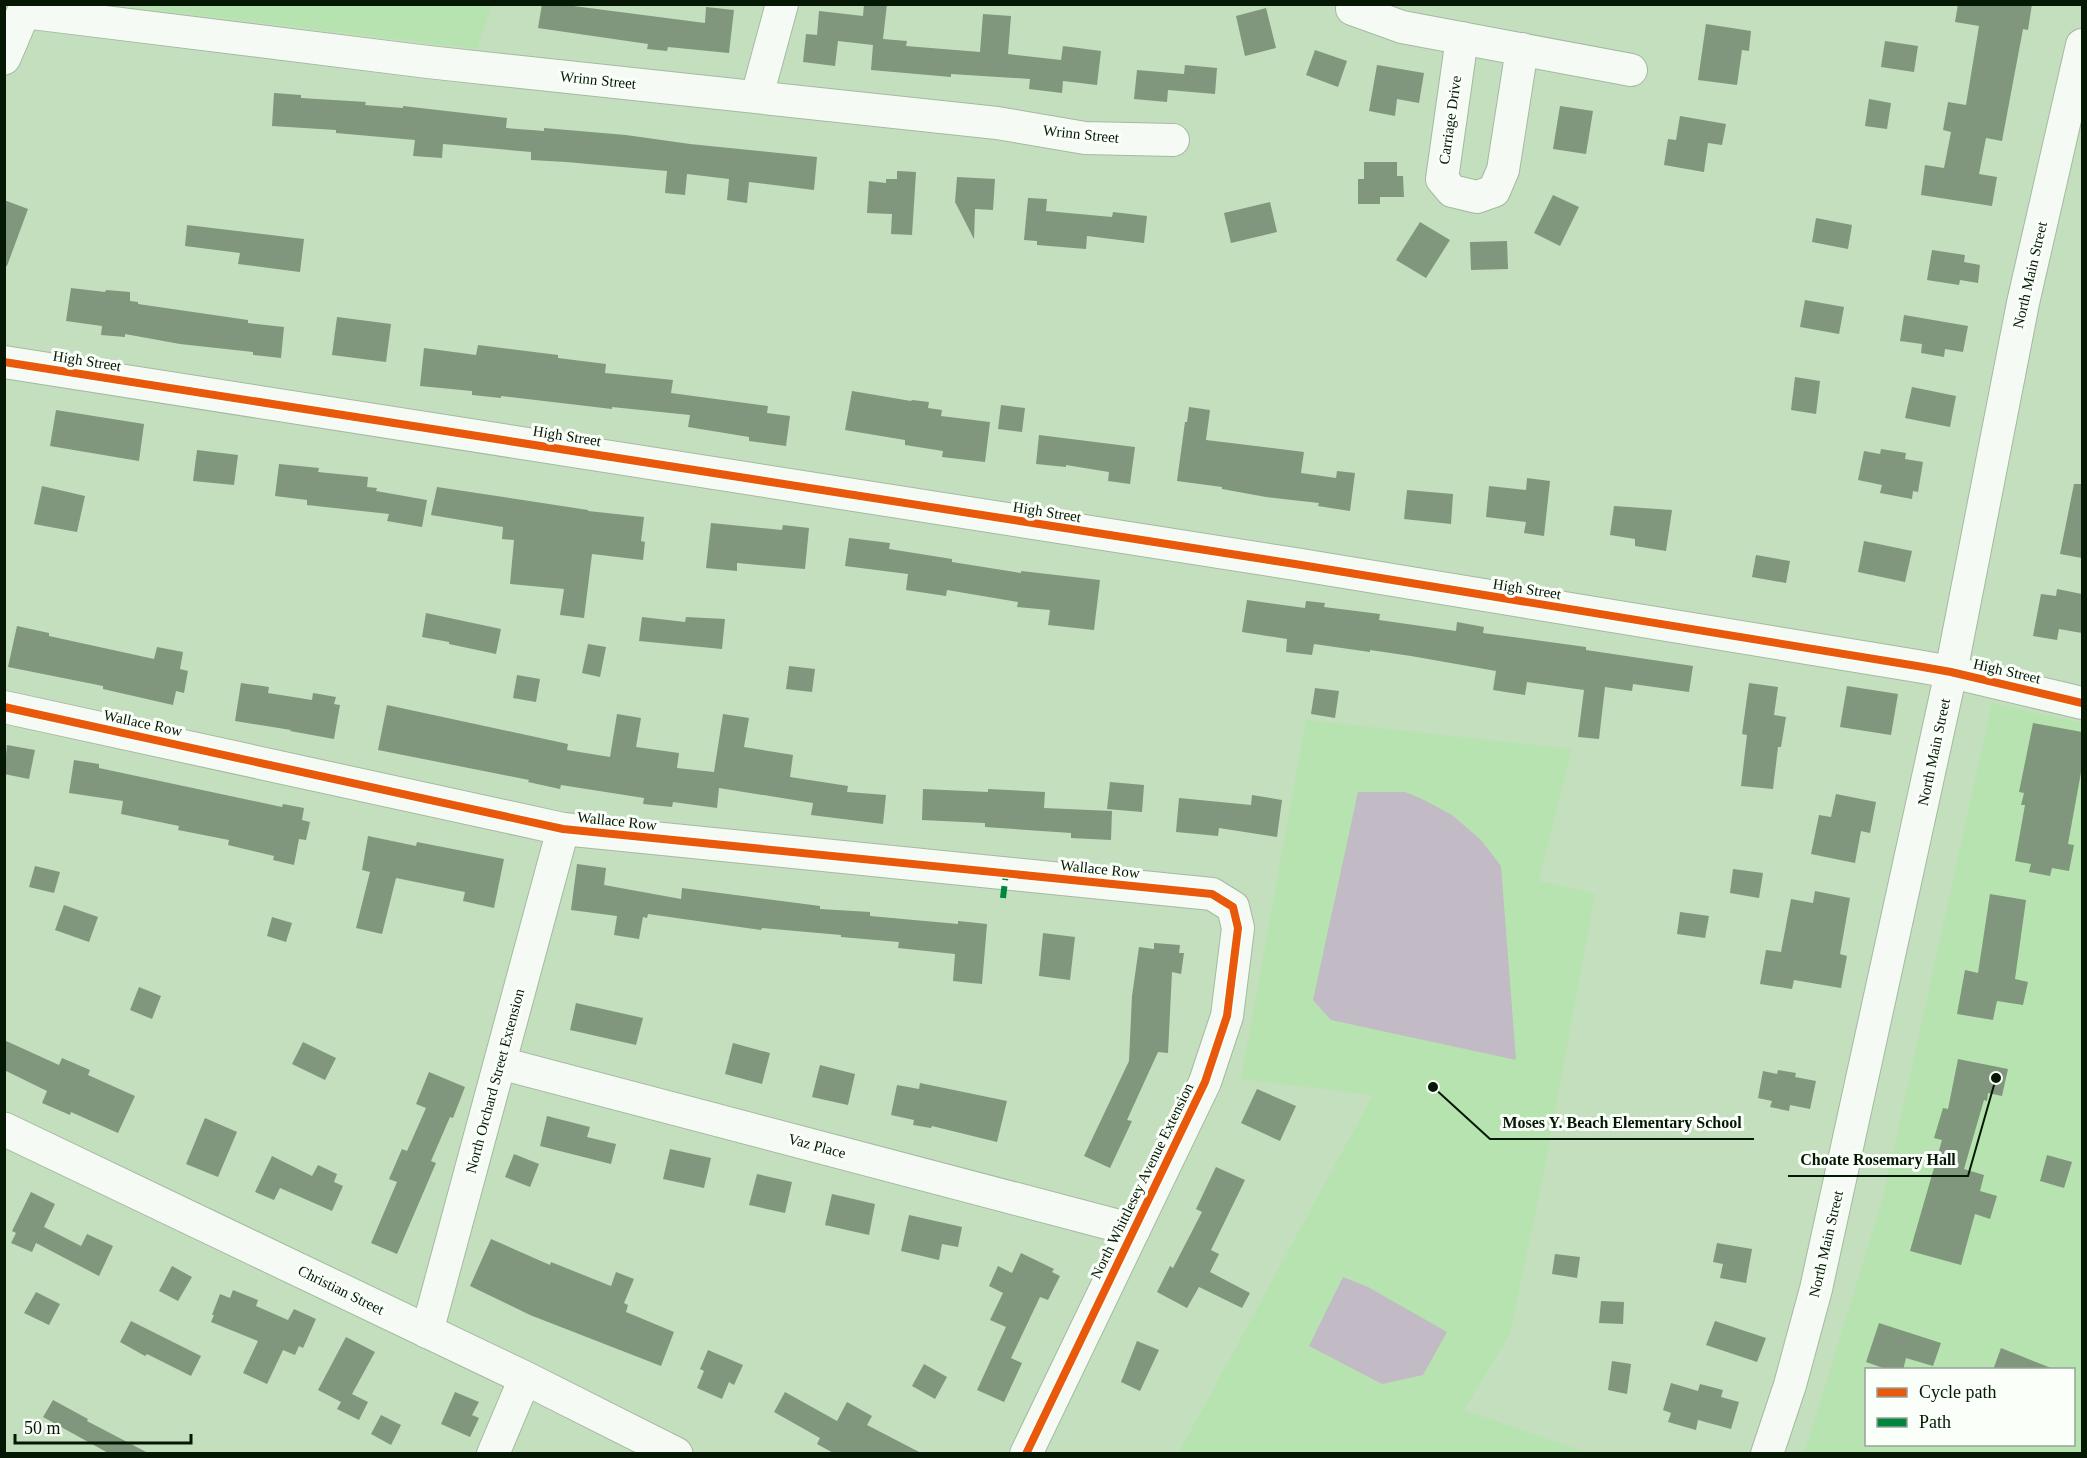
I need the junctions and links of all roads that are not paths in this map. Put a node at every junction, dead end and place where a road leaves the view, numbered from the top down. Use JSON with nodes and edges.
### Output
{"nodes":[{"id":1,"x":782,"y":4,"type":"edge"},
{"id":2,"x":1353,"y":4,"type":"edge"},
{"id":3,"x":26,"y":8,"type":"edge"},
{"id":4,"x":1462,"y":38,"type":"junction"},
{"id":5,"x":2082,"y":45,"type":"edge"},
{"id":6,"x":1522,"y":49,"type":"junction"},
{"id":7,"x":4,"y":58,"type":"edge"},
{"id":8,"x":1631,"y":70,"type":"dead end"},
{"id":9,"x":757,"y":96,"type":"junction"},
{"id":10,"x":1173,"y":141,"type":"dead end"},
{"id":11,"x":4,"y":362,"type":"edge"},
{"id":12,"x":1951,"y":672,"type":"junction"},
{"id":13,"x":2082,"y":703,"type":"edge"},
{"id":14,"x":4,"y":707,"type":"edge"},
{"id":15,"x":563,"y":830,"type":"junction"},
{"id":16,"x":1233,"y":907,"type":"joint"},
{"id":17,"x":500,"y":1063,"type":"junction"},
{"id":18,"x":4,"y":1129,"type":"edge"},
{"id":19,"x":1134,"y":1230,"type":"junction"},
{"id":20,"x":427,"y":1332,"type":"junction"},
{"id":21,"x":525,"y":1378,"type":"junction"},
{"id":22,"x":493,"y":1454,"type":"edge"},
{"id":23,"x":676,"y":1454,"type":"edge"},
{"id":24,"x":1026,"y":1454,"type":"edge"},
{"id":25,"x":1767,"y":1454,"type":"edge"}],
"edges":[{"from":1,"to":9,"type":"street"},
{"from":2,"to":4,"type":"street"},
{"from":3,"to":7,"type":"main road"},
{"from":3,"to":9,"type":"street","name":"Wrinn Street"},
{"from":4,"to":6,"type":"street"},
{"from":4,"to":6,"type":"street","name":"Carriage Drive"},
{"from":5,"to":12,"type":"street","name":"North Main Street"},
{"from":6,"to":8,"type":"street"},
{"from":9,"to":10,"type":"street","name":"Wrinn Street"},
{"from":11,"to":12,"type":"street","name":"High Street"},
{"from":12,"to":13,"type":"street","name":"High Street"},
{"from":12,"to":25,"type":"street","name":"North Main Street"},
{"from":14,"to":15,"type":"street","name":"Wallace Row"},
{"from":15,"to":16,"type":"street","name":"Wallace Row"},
{"from":15,"to":17,"type":"street","name":"North Orchard Street Extension"},
{"from":16,"to":19,"type":"street","name":"North Whittlesey Avenue Extension"},
{"from":17,"to":19,"type":"street","name":"Vaz Place"},
{"from":17,"to":20,"type":"street","name":"North Orchard Street Extension"},
{"from":18,"to":20,"type":"main road","name":"Christian Street"},
{"from":19,"to":24,"type":"street","name":"North Whittlesey Avenue Extension"},
{"from":20,"to":21,"type":"main road","name":"Christian Street"},
{"from":21,"to":22,"type":"street"},
{"from":21,"to":23,"type":"main road","name":"Christian Street"}]}
